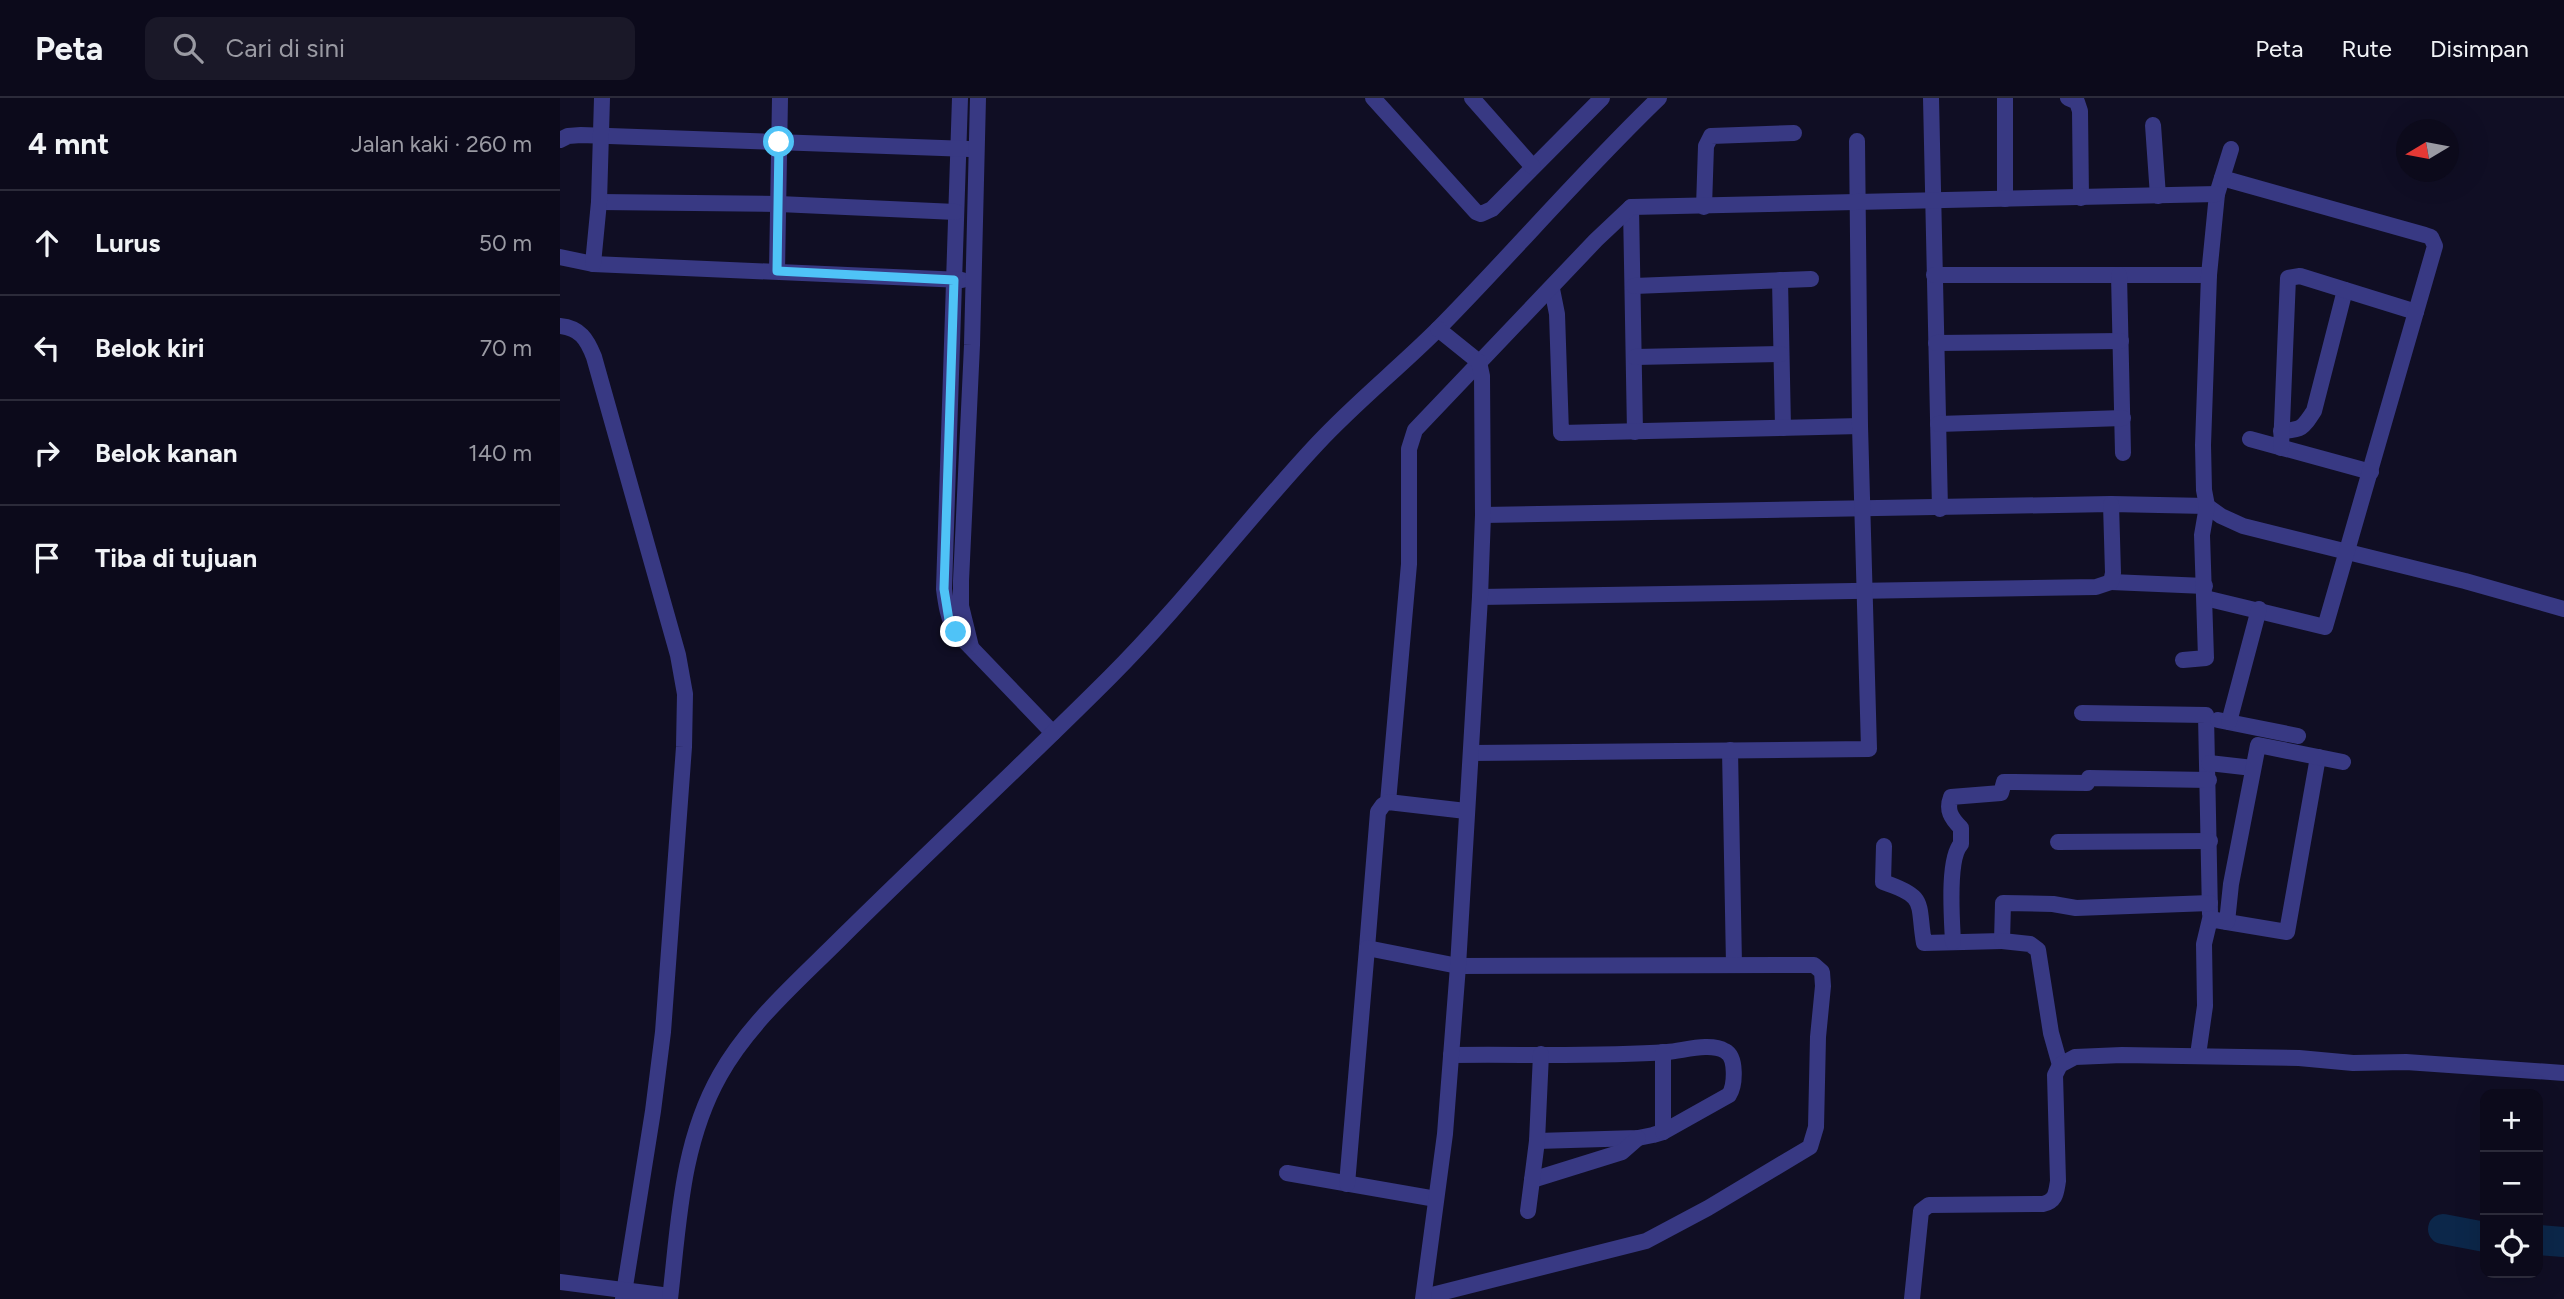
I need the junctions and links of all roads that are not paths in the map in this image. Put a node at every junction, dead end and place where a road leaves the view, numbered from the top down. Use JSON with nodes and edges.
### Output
{"nodes":[{"id":1,"x":602,"y":98,"type":"edge"},
{"id":2,"x":780,"y":98,"type":"edge"},
{"id":3,"x":960,"y":98,"type":"edge"},
{"id":4,"x":978,"y":98,"type":"edge"},
{"id":5,"x":1373,"y":98,"type":"edge"},
{"id":6,"x":1472,"y":98,"type":"edge"},
{"id":7,"x":1659,"y":98,"type":"edge"},
{"id":8,"x":1931,"y":98,"type":"edge"},
{"id":9,"x":2006,"y":98,"type":"edge"},
{"id":10,"x":2068,"y":98,"type":"edge"},
{"id":11,"x":1595,"y":100,"type":"edge"},
{"id":12,"x":2153,"y":125,"type":"dead end"},
{"id":13,"x":1794,"y":133,"type":"dead end"},
{"id":14,"x":602,"y":136,"type":"junction"},
{"id":15,"x":560,"y":139,"type":"edge"},
{"id":16,"x":1857,"y":141,"type":"dead end"},
{"id":17,"x":779,"y":142,"type":"junction"},
{"id":18,"x":960,"y":148,"type":"junction"},
{"id":19,"x":977,"y":149,"type":"junction"},
{"id":20,"x":2231,"y":149,"type":"dead end"},
{"id":21,"x":1533,"y":167,"type":"junction"},
{"id":22,"x":2222,"y":178,"type":"junction"},
{"id":23,"x":2217,"y":194,"type":"junction"},
{"id":24,"x":2158,"y":196,"type":"junction"},
{"id":25,"x":2081,"y":198,"type":"junction"},
{"id":26,"x":2005,"y":200,"type":"junction"},
{"id":27,"x":599,"y":202,"type":"junction"},
{"id":28,"x":1932,"y":202,"type":"junction"},
{"id":29,"x":1857,"y":203,"type":"junction"},
{"id":30,"x":779,"y":204,"type":"junction"},
{"id":31,"x":1631,"y":207,"type":"junction"},
{"id":32,"x":1704,"y":207,"type":"junction"},
{"id":33,"x":956,"y":212,"type":"junction"},
{"id":34,"x":560,"y":257,"type":"edge"},
{"id":35,"x":593,"y":264,"type":"junction"},
{"id":36,"x":777,"y":271,"type":"junction"},
{"id":37,"x":1934,"y":275,"type":"junction"},
{"id":38,"x":2119,"y":275,"type":"junction"},
{"id":39,"x":2209,"y":275,"type":"junction"},
{"id":40,"x":1811,"y":279,"type":"dead end"},
{"id":41,"x":954,"y":280,"type":"junction"},
{"id":42,"x":974,"y":280,"type":"junction"},
{"id":43,"x":1780,"y":280,"type":"junction"},
{"id":44,"x":1634,"y":286,"type":"junction"},
{"id":45,"x":1552,"y":289,"type":"junction"},
{"id":46,"x":2344,"y":290,"type":"junction"},
{"id":47,"x":2416,"y":312,"type":"junction"},
{"id":48,"x":560,"y":326,"type":"edge"},
{"id":49,"x":1438,"y":329,"type":"junction"},
{"id":50,"x":2121,"y":341,"type":"junction"},
{"id":51,"x":1936,"y":343,"type":"junction"},
{"id":52,"x":1781,"y":354,"type":"junction"},
{"id":53,"x":1634,"y":357,"type":"junction"},
{"id":54,"x":1479,"y":362,"type":"junction"},
{"id":55,"x":2123,"y":418,"type":"junction"},
{"id":56,"x":1938,"y":424,"type":"junction"},
{"id":57,"x":1860,"y":426,"type":"junction"},
{"id":58,"x":1783,"y":428,"type":"junction"},
{"id":59,"x":1636,"y":432,"type":"junction"},
{"id":60,"x":2250,"y":439,"type":"dead end"},
{"id":61,"x":2281,"y":440,"type":"junction"},
{"id":62,"x":2123,"y":453,"type":"dead end"},
{"id":63,"x":2371,"y":472,"type":"junction"},
{"id":64,"x":2111,"y":504,"type":"junction"},
{"id":65,"x":2207,"y":506,"type":"junction"},
{"id":66,"x":1940,"y":509,"type":"junction"},
{"id":67,"x":1863,"y":510,"type":"junction"},
{"id":68,"x":1483,"y":515,"type":"junction"},
{"id":69,"x":2348,"y":552,"type":"junction"},
{"id":70,"x":2111,"y":582,"type":"junction"},
{"id":71,"x":1866,"y":592,"type":"junction"},
{"id":72,"x":2205,"y":592,"type":"junction"},
{"id":73,"x":1480,"y":597,"type":"junction"},
{"id":74,"x":2259,"y":609,"type":"junction"},
{"id":75,"x":2564,"y":609,"type":"edge"},
{"id":76,"x":971,"y":647,"type":"junction"},
{"id":77,"x":2183,"y":660,"type":"dead end"},
{"id":78,"x":2082,"y":713,"type":"dead end"},
{"id":79,"x":1053,"y":733,"type":"junction"},
{"id":80,"x":2298,"y":736,"type":"dead end"},
{"id":81,"x":1730,"y":750,"type":"junction"},
{"id":82,"x":1471,"y":753,"type":"junction"},
{"id":83,"x":2318,"y":757,"type":"junction"},
{"id":84,"x":2343,"y":762,"type":"dead end"},
{"id":85,"x":2253,"y":768,"type":"junction"},
{"id":86,"x":2209,"y":772,"type":"junction"},
{"id":87,"x":1388,"y":802,"type":"junction"},
{"id":88,"x":1466,"y":811,"type":"junction"},
{"id":89,"x":2210,"y":841,"type":"junction"},
{"id":90,"x":2058,"y":842,"type":"dead end"},
{"id":91,"x":1884,"y":846,"type":"dead end"},
{"id":92,"x":2210,"y":911,"type":"junction"},
{"id":93,"x":2227,"y":922,"type":"junction"},
{"id":94,"x":2002,"y":941,"type":"junction"},
{"id":95,"x":1953,"y":942,"type":"junction"},
{"id":96,"x":1367,"y":948,"type":"junction"},
{"id":97,"x":1734,"y":965,"type":"junction"},
{"id":98,"x":1458,"y":966,"type":"junction"},
{"id":99,"x":1663,"y":1052,"type":"junction"},
{"id":100,"x":1541,"y":1054,"type":"junction"},
{"id":101,"x":1451,"y":1055,"type":"junction"},
{"id":102,"x":2198,"y":1055,"type":"junction"},
{"id":103,"x":2060,"y":1065,"type":"junction"},
{"id":104,"x":2564,"y":1073,"type":"edge"},
{"id":105,"x":1663,"y":1132,"type":"junction"},
{"id":106,"x":1638,"y":1138,"type":"junction"},
{"id":107,"x":1537,"y":1141,"type":"junction"},
{"id":108,"x":1287,"y":1173,"type":"dead end"},
{"id":109,"x":1532,"y":1180,"type":"junction"},
{"id":110,"x":1347,"y":1184,"type":"junction"},
{"id":111,"x":1436,"y":1199,"type":"junction"},
{"id":112,"x":1528,"y":1211,"type":"dead end"},
{"id":113,"x":560,"y":1282,"type":"edge"},
{"id":114,"x":624,"y":1295,"type":"edge"},
{"id":115,"x":663,"y":1296,"type":"edge"},
{"id":116,"x":1423,"y":1298,"type":"edge"},
{"id":117,"x":1912,"y":1299,"type":"edge"}],
"edges":[{"from":1,"to":14,"type":"street"},
{"from":2,"to":17,"type":"street"},
{"from":3,"to":18,"type":"street"},
{"from":4,"to":19,"type":"street"},
{"from":5,"to":21,"type":"street"},
{"from":6,"to":21,"type":"street"},
{"from":7,"to":49,"type":"street"},
{"from":8,"to":28,"type":"street"},
{"from":9,"to":26,"type":"street"},
{"from":10,"to":25,"type":"street"},
{"from":11,"to":21,"type":"street"},
{"from":12,"to":24,"type":"street"},
{"from":13,"to":32,"type":"street"},
{"from":14,"to":15,"type":"street"},
{"from":14,"to":17,"type":"street"},
{"from":14,"to":27,"type":"street"},
{"from":16,"to":29,"type":"street"},
{"from":17,"to":18,"type":"street"},
{"from":17,"to":30,"type":"street"},
{"from":18,"to":19,"type":"street"},
{"from":18,"to":33,"type":"street"},
{"from":19,"to":42,"type":"street"},
{"from":20,"to":22,"type":"street"},
{"from":22,"to":23,"type":"street"},
{"from":22,"to":47,"type":"street"},
{"from":23,"to":24,"type":"street"},
{"from":23,"to":39,"type":"street"},
{"from":24,"to":25,"type":"street"},
{"from":25,"to":26,"type":"street"},
{"from":26,"to":28,"type":"street"},
{"from":27,"to":30,"type":"street"},
{"from":27,"to":35,"type":"street"},
{"from":28,"to":29,"type":"street"},
{"from":28,"to":37,"type":"street"},
{"from":29,"to":32,"type":"street"},
{"from":29,"to":57,"type":"street"},
{"from":30,"to":33,"type":"street"},
{"from":30,"to":36,"type":"street"},
{"from":31,"to":32,"type":"street"},
{"from":31,"to":44,"type":"street"},
{"from":31,"to":45,"type":"street"},
{"from":33,"to":41,"type":"street"},
{"from":34,"to":35,"type":"street"},
{"from":35,"to":36,"type":"street"},
{"from":36,"to":41,"type":"street"},
{"from":37,"to":38,"type":"street"},
{"from":37,"to":51,"type":"street"},
{"from":38,"to":39,"type":"street"},
{"from":38,"to":50,"type":"street"},
{"from":39,"to":65,"type":"street"},
{"from":40,"to":43,"type":"street"},
{"from":41,"to":42,"type":"street"},
{"from":41,"to":76,"type":"street"},
{"from":42,"to":76,"type":"street"},
{"from":43,"to":44,"type":"street"},
{"from":43,"to":52,"type":"street"},
{"from":44,"to":53,"type":"street"},
{"from":45,"to":54,"type":"street"},
{"from":45,"to":59,"type":"street"},
{"from":46,"to":47,"type":"street"},
{"from":46,"to":61,"type":"street"},
{"from":46,"to":61,"type":"street"},
{"from":47,"to":63,"type":"street"},
{"from":48,"to":114,"type":"street"},
{"from":49,"to":54,"type":"street"},
{"from":49,"to":79,"type":"street"},
{"from":50,"to":51,"type":"street"},
{"from":50,"to":55,"type":"street"},
{"from":51,"to":56,"type":"street"},
{"from":52,"to":53,"type":"street"},
{"from":52,"to":58,"type":"street"},
{"from":53,"to":59,"type":"street"},
{"from":54,"to":68,"type":"street"},
{"from":54,"to":87,"type":"street"},
{"from":55,"to":56,"type":"street"},
{"from":55,"to":62,"type":"street"},
{"from":56,"to":66,"type":"street"},
{"from":57,"to":58,"type":"street"},
{"from":57,"to":67,"type":"street"},
{"from":58,"to":59,"type":"street"},
{"from":60,"to":61,"type":"street"},
{"from":61,"to":63,"type":"street"},
{"from":63,"to":69,"type":"street"},
{"from":64,"to":65,"type":"street"},
{"from":64,"to":66,"type":"street"},
{"from":64,"to":70,"type":"street"},
{"from":65,"to":69,"type":"street"},
{"from":65,"to":72,"type":"street"},
{"from":66,"to":67,"type":"street"},
{"from":67,"to":68,"type":"street"},
{"from":67,"to":71,"type":"street"},
{"from":68,"to":73,"type":"street"},
{"from":69,"to":74,"type":"street"},
{"from":69,"to":75,"type":"street"},
{"from":70,"to":71,"type":"street"},
{"from":70,"to":72,"type":"street"},
{"from":71,"to":73,"type":"street"},
{"from":71,"to":81,"type":"street"},
{"from":72,"to":74,"type":"street"},
{"from":72,"to":77,"type":"street"},
{"from":73,"to":82,"type":"street"},
{"from":74,"to":80,"type":"street"},
{"from":76,"to":79,"type":"street"},
{"from":78,"to":86,"type":"street"},
{"from":79,"to":115,"type":"street"},
{"from":81,"to":82,"type":"street"},
{"from":81,"to":97,"type":"street"},
{"from":82,"to":88,"type":"street"},
{"from":83,"to":84,"type":"street"},
{"from":83,"to":85,"type":"street"},
{"from":83,"to":93,"type":"street"},
{"from":85,"to":86,"type":"street"},
{"from":85,"to":93,"type":"street"},
{"from":86,"to":89,"type":"street"},
{"from":86,"to":95,"type":"street"},
{"from":87,"to":88,"type":"street"},
{"from":87,"to":96,"type":"street"},
{"from":88,"to":98,"type":"street"},
{"from":89,"to":90,"type":"street"},
{"from":89,"to":92,"type":"street"},
{"from":91,"to":95,"type":"street"},
{"from":92,"to":93,"type":"street"},
{"from":92,"to":94,"type":"street"},
{"from":92,"to":102,"type":"street"},
{"from":94,"to":95,"type":"street"},
{"from":94,"to":103,"type":"street"},
{"from":96,"to":98,"type":"street"},
{"from":96,"to":110,"type":"street"},
{"from":97,"to":98,"type":"street"},
{"from":97,"to":116,"type":"street"},
{"from":98,"to":101,"type":"street"},
{"from":99,"to":100,"type":"street"},
{"from":99,"to":105,"type":"street"},
{"from":99,"to":105,"type":"street"},
{"from":100,"to":101,"type":"street"},
{"from":100,"to":107,"type":"street"},
{"from":101,"to":111,"type":"street"},
{"from":102,"to":103,"type":"street"},
{"from":102,"to":104,"type":"street"},
{"from":103,"to":117,"type":"street"},
{"from":105,"to":106,"type":"street"},
{"from":106,"to":107,"type":"street"},
{"from":106,"to":109,"type":"street"},
{"from":107,"to":109,"type":"street"},
{"from":108,"to":110,"type":"street"},
{"from":109,"to":112,"type":"street"},
{"from":110,"to":111,"type":"street"},
{"from":111,"to":116,"type":"street"},
{"from":113,"to":114,"type":"street"},
{"from":114,"to":115,"type":"street"}]}
